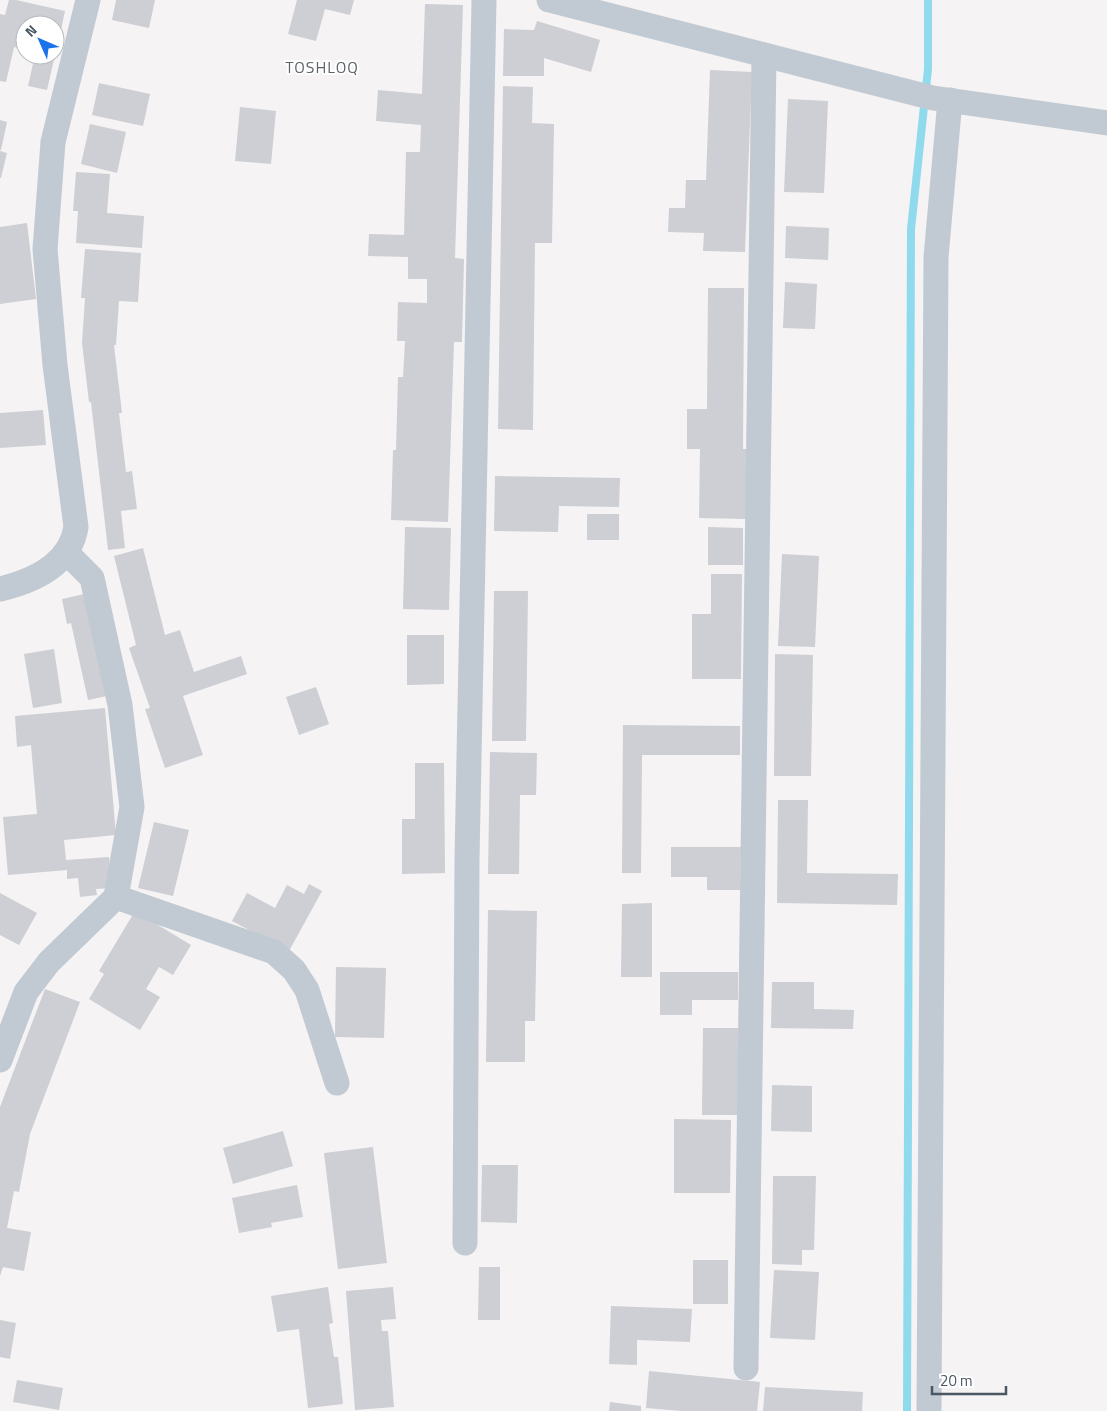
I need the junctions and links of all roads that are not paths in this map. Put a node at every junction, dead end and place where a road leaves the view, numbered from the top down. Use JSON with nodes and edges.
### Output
{"nodes":[{"id":1,"x":88,"y":0,"type":"edge"},
{"id":2,"x":484,"y":0,"type":"edge"},
{"id":3,"x":549,"y":0,"type":"edge"},
{"id":4,"x":610,"y":8,"type":"edge"},
{"id":5,"x":764,"y":55,"type":"junction"},
{"id":6,"x":942,"y":99,"type":"junction"},
{"id":7,"x":1107,"y":123,"type":"edge"},
{"id":8,"x":67,"y":553,"type":"junction"},
{"id":9,"x":0,"y":589,"type":"edge"},
{"id":10,"x":116,"y":897,"type":"junction"},
{"id":11,"x":0,"y":1060,"type":"edge"},
{"id":12,"x":337,"y":1084,"type":"dead end"},
{"id":13,"x":465,"y":1243,"type":"dead end"},
{"id":14,"x":746,"y":1368,"type":"dead end"},
{"id":15,"x":929,"y":1411,"type":"edge"}],
"edges":[{"from":1,"to":8,"type":"street"},
{"from":2,"to":13,"type":"street"},
{"from":3,"to":4,"type":"street"},
{"from":4,"to":5,"type":"street"},
{"from":5,"to":6,"type":"street"},
{"from":5,"to":14,"type":"street"},
{"from":6,"to":7,"type":"street"},
{"from":6,"to":15,"type":"street"},
{"from":8,"to":9,"type":"street"},
{"from":8,"to":10,"type":"street"},
{"from":10,"to":11,"type":"street"},
{"from":10,"to":12,"type":"street"}]}
